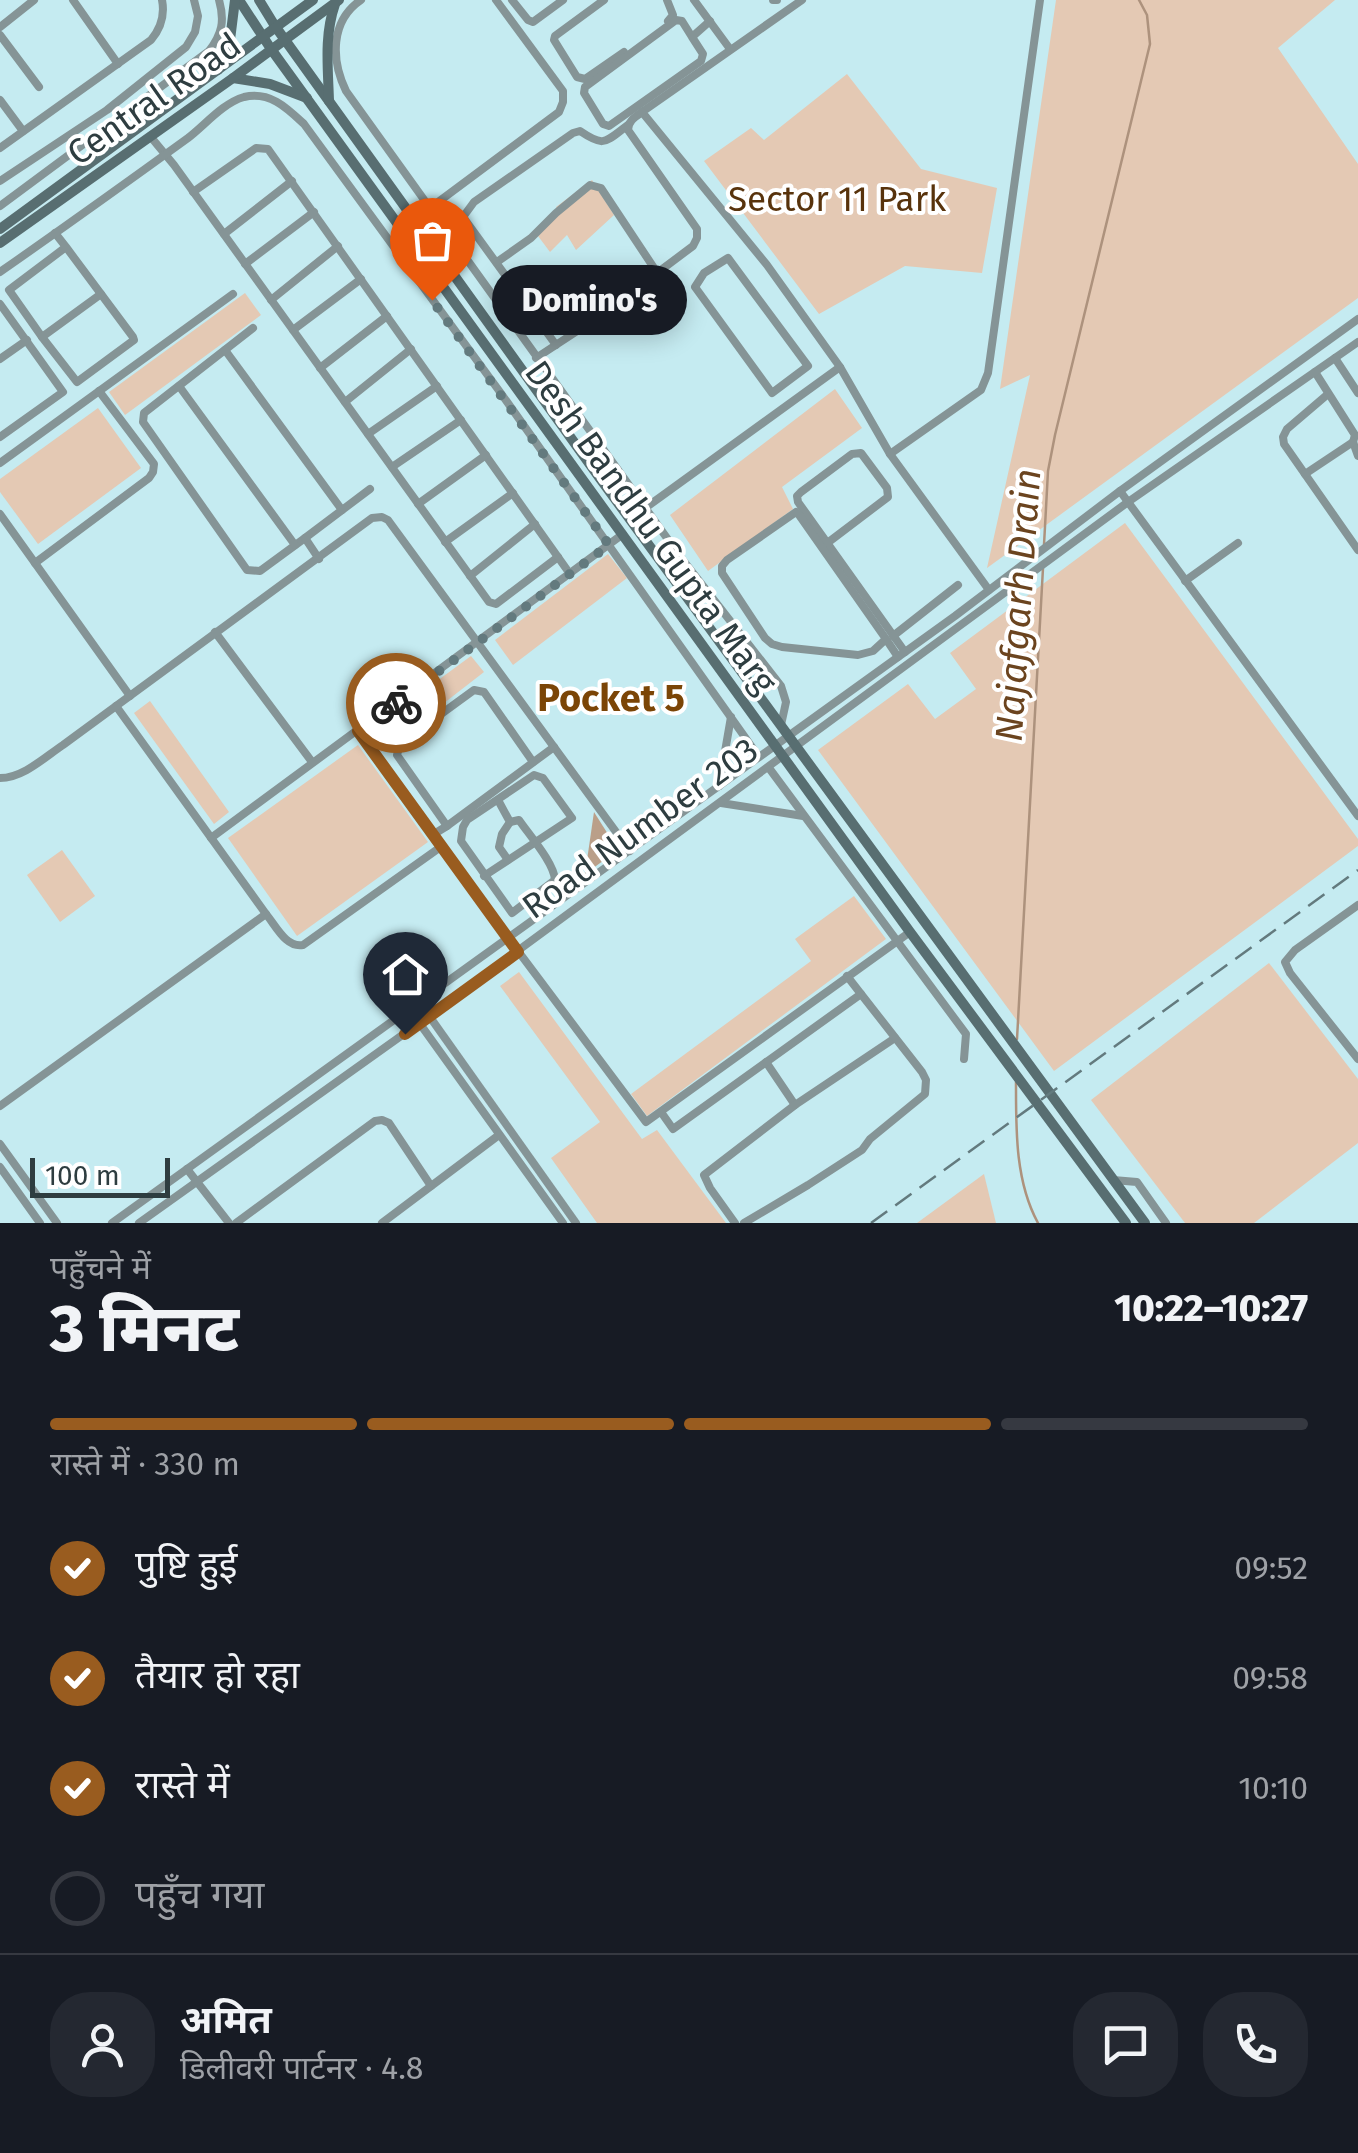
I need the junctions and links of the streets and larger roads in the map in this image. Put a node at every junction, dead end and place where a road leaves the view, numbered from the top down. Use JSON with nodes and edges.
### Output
{"nodes":[{"id":1,"x":34,"y":0,"type":"edge"},
{"id":2,"x":73,"y":0,"type":"edge"},
{"id":3,"x":162,"y":0,"type":"edge"},
{"id":4,"x":194,"y":0,"type":"edge"},
{"id":5,"x":219,"y":0,"type":"edge"},
{"id":6,"x":237,"y":0,"type":"edge"},
{"id":7,"x":258,"y":0,"type":"edge"},
{"id":8,"x":313,"y":0,"type":"edge"},
{"id":9,"x":362,"y":0,"type":"edge"},
{"id":10,"x":496,"y":0,"type":"edge"},
{"id":11,"x":512,"y":0,"type":"edge"},
{"id":12,"x":563,"y":0,"type":"edge"},
{"id":13,"x":599,"y":0,"type":"edge"},
{"id":14,"x":694,"y":0,"type":"edge"},
{"id":15,"x":802,"y":0,"type":"edge"},
{"id":16,"x":1040,"y":0,"type":"edge"},
{"id":17,"x":337,"y":2,"type":"edge"},
{"id":18,"x":672,"y":3,"type":"edge"},
{"id":19,"x":710,"y":21,"type":"junction"},
{"id":20,"x":275,"y":26,"type":"junction"},
{"id":21,"x":0,"y":27,"type":"edge"},
{"id":22,"x":0,"y":35,"type":"edge"},
{"id":23,"x":263,"y":36,"type":"junction"},
{"id":24,"x":692,"y":37,"type":"junction"},
{"id":25,"x":284,"y":39,"type":"junction"},
{"id":26,"x":272,"y":49,"type":"junction"},
{"id":27,"x":730,"y":49,"type":"junction"},
{"id":28,"x":118,"y":64,"type":"junction"},
{"id":29,"x":218,"y":70,"type":"junction"},
{"id":30,"x":234,"y":78,"type":"junction"},
{"id":31,"x":39,"y":87,"type":"dead end"},
{"id":32,"x":308,"y":99,"type":"junction"},
{"id":33,"x":0,"y":100,"type":"edge"},
{"id":34,"x":329,"y":101,"type":"junction"},
{"id":35,"x":107,"y":110,"type":"junction"},
{"id":36,"x":642,"y":112,"type":"junction"},
{"id":37,"x":182,"y":114,"type":"junction"},
{"id":38,"x":116,"y":121,"type":"junction"},
{"id":39,"x":628,"y":125,"type":"junction"},
{"id":40,"x":23,"y":132,"type":"junction"},
{"id":41,"x":194,"y":134,"type":"junction"},
{"id":42,"x":150,"y":136,"type":"junction"},
{"id":43,"x":0,"y":148,"type":"edge"},
{"id":44,"x":166,"y":154,"type":"junction"},
{"id":45,"x":0,"y":181,"type":"edge"},
{"id":46,"x":292,"y":181,"type":"junction"},
{"id":47,"x":193,"y":192,"type":"junction"},
{"id":48,"x":0,"y":206,"type":"edge"},
{"id":49,"x":430,"y":207,"type":"junction"},
{"id":50,"x":314,"y":212,"type":"junction"},
{"id":51,"x":414,"y":220,"type":"junction"},
{"id":52,"x":0,"y":230,"type":"edge"},
{"id":53,"x":55,"y":233,"type":"junction"},
{"id":54,"x":224,"y":234,"type":"junction"},
{"id":55,"x":0,"y":243,"type":"edge"},
{"id":56,"x":338,"y":246,"type":"junction"},
{"id":57,"x":66,"y":247,"type":"junction"},
{"id":58,"x":497,"y":262,"type":"junction"},
{"id":59,"x":245,"y":264,"type":"junction"},
{"id":60,"x":0,"y":272,"type":"edge"},
{"id":61,"x":658,"y":274,"type":"junction"},
{"id":62,"x":361,"y":279,"type":"junction"},
{"id":63,"x":101,"y":294,"type":"junction"},
{"id":64,"x":233,"y":294,"type":"dead end"},
{"id":65,"x":271,"y":300,"type":"junction"},
{"id":66,"x":0,"y":304,"type":"edge"},
{"id":67,"x":387,"y":316,"type":"junction"},
{"id":68,"x":1358,"y":319,"type":"edge"},
{"id":69,"x":253,"y":328,"type":"dead end"},
{"id":70,"x":293,"y":330,"type":"junction"},
{"id":71,"x":42,"y":337,"type":"junction"},
{"id":72,"x":27,"y":340,"type":"junction"},
{"id":73,"x":1358,"y":342,"type":"edge"},
{"id":74,"x":556,"y":345,"type":"junction"},
{"id":75,"x":410,"y":349,"type":"junction"},
{"id":76,"x":225,"y":350,"type":"junction"},
{"id":77,"x":536,"y":358,"type":"junction"},
{"id":78,"x":1334,"y":358,"type":"junction"},
{"id":79,"x":0,"y":359,"type":"edge"},
{"id":80,"x":808,"y":366,"type":"junction"},
{"id":81,"x":840,"y":367,"type":"junction"},
{"id":82,"x":320,"y":368,"type":"junction"},
{"id":83,"x":1315,"y":372,"type":"junction"},
{"id":84,"x":1358,"y":374,"type":"edge"},
{"id":85,"x":1350,"y":380,"type":"junction"},
{"id":86,"x":77,"y":382,"type":"junction"},
{"id":87,"x":818,"y":383,"type":"junction"},
{"id":88,"x":179,"y":386,"type":"junction"},
{"id":89,"x":437,"y":386,"type":"junction"},
{"id":90,"x":100,"y":391,"type":"junction"},
{"id":91,"x":63,"y":392,"type":"junction"},
{"id":92,"x":1358,"y":393,"type":"edge"},
{"id":93,"x":1328,"y":394,"type":"junction"},
{"id":94,"x":90,"y":398,"type":"junction"},
{"id":95,"x":344,"y":402,"type":"junction"},
{"id":96,"x":76,"y":408,"type":"junction"},
{"id":97,"x":460,"y":420,"type":"junction"},
{"id":98,"x":368,"y":434,"type":"junction"},
{"id":99,"x":0,"y":436,"type":"edge"},
{"id":100,"x":880,"y":437,"type":"junction"},
{"id":101,"x":1353,"y":442,"type":"junction"},
{"id":102,"x":861,"y":453,"type":"junction"},
{"id":103,"x":890,"y":454,"type":"junction"},
{"id":104,"x":486,"y":455,"type":"junction"},
{"id":105,"x":1358,"y":456,"type":"edge"},
{"id":106,"x":172,"y":462,"type":"junction"},
{"id":107,"x":0,"y":463,"type":"edge"},
{"id":108,"x":392,"y":467,"type":"junction"},
{"id":109,"x":153,"y":472,"type":"junction"},
{"id":110,"x":1305,"y":474,"type":"junction"},
{"id":111,"x":370,"y":489,"type":"dead end"},
{"id":112,"x":1120,"y":492,"type":"junction"},
{"id":113,"x":513,"y":494,"type":"junction"},
{"id":114,"x":1128,"y":502,"type":"junction"},
{"id":115,"x":418,"y":504,"type":"junction"},
{"id":116,"x":645,"y":508,"type":"junction"},
{"id":117,"x":342,"y":510,"type":"junction"},
{"id":118,"x":0,"y":514,"type":"edge"},
{"id":119,"x":630,"y":518,"type":"junction"},
{"id":120,"x":535,"y":524,"type":"junction"},
{"id":121,"x":623,"y":534,"type":"junction"},
{"id":122,"x":305,"y":538,"type":"junction"},
{"id":123,"x":446,"y":542,"type":"junction"},
{"id":124,"x":1238,"y":543,"type":"dead end"},
{"id":125,"x":826,"y":544,"type":"junction"},
{"id":126,"x":295,"y":545,"type":"junction"},
{"id":127,"x":609,"y":545,"type":"junction"},
{"id":128,"x":1358,"y":550,"type":"edge"},
{"id":129,"x":558,"y":557,"type":"junction"},
{"id":130,"x":319,"y":559,"type":"junction"},
{"id":131,"x":35,"y":562,"type":"junction"},
{"id":132,"x":570,"y":574,"type":"junction"},
{"id":133,"x":470,"y":576,"type":"junction"},
{"id":134,"x":1185,"y":580,"type":"junction"},
{"id":135,"x":958,"y":585,"type":"dead end"},
{"id":136,"x":989,"y":590,"type":"junction"},
{"id":137,"x":215,"y":632,"type":"junction"},
{"id":138,"x":889,"y":638,"type":"junction"},
{"id":139,"x":478,"y":643,"type":"junction"},
{"id":140,"x":901,"y":655,"type":"junction"},
{"id":141,"x":130,"y":696,"type":"junction"},
{"id":142,"x":116,"y":706,"type":"junction"},
{"id":143,"x":731,"y":716,"type":"junction"},
{"id":144,"x":781,"y":725,"type":"junction"},
{"id":145,"x":358,"y":731,"type":"junction"},
{"id":146,"x":789,"y":736,"type":"junction"},
{"id":147,"x":776,"y":744,"type":"junction"},
{"id":148,"x":554,"y":747,"type":"junction"},
{"id":149,"x":797,"y":747,"type":"junction"},
{"id":150,"x":759,"y":757,"type":"junction"},
{"id":151,"x":784,"y":757,"type":"junction"},
{"id":152,"x":312,"y":762,"type":"junction"},
{"id":153,"x":533,"y":762,"type":"junction"},
{"id":154,"x":769,"y":768,"type":"junction"},
{"id":155,"x":0,"y":778,"type":"edge"},
{"id":156,"x":718,"y":786,"type":"junction"},
{"id":157,"x":498,"y":800,"type":"junction"},
{"id":158,"x":721,"y":803,"type":"junction"},
{"id":159,"x":803,"y":816,"type":"junction"},
{"id":160,"x":1358,"y":816,"type":"edge"},
{"id":161,"x":510,"y":822,"type":"junction"},
{"id":162,"x":446,"y":826,"type":"junction"},
{"id":163,"x":434,"y":834,"type":"junction"},
{"id":164,"x":212,"y":838,"type":"junction"},
{"id":165,"x":534,"y":842,"type":"junction"},
{"id":166,"x":442,"y":846,"type":"junction"},
{"id":167,"x":630,"y":851,"type":"junction"},
{"id":168,"x":508,"y":860,"type":"junction"},
{"id":169,"x":484,"y":876,"type":"junction"},
{"id":170,"x":1358,"y":905,"type":"edge"},
{"id":171,"x":512,"y":913,"type":"junction"},
{"id":172,"x":266,"y":914,"type":"junction"},
{"id":173,"x":522,"y":928,"type":"junction"},
{"id":174,"x":910,"y":932,"type":"junction"},
{"id":175,"x":510,"y":938,"type":"junction"},
{"id":176,"x":898,"y":940,"type":"junction"},
{"id":177,"x":518,"y":952,"type":"junction"},
{"id":178,"x":847,"y":976,"type":"junction"},
{"id":179,"x":861,"y":994,"type":"junction"},
{"id":180,"x":420,"y":1003,"type":"junction"},
{"id":181,"x":410,"y":1010,"type":"junction"},
{"id":182,"x":429,"y":1016,"type":"junction"},
{"id":183,"x":420,"y":1023,"type":"junction"},
{"id":184,"x":895,"y":1038,"type":"junction"},
{"id":185,"x":1358,"y":1058,"type":"edge"},
{"id":186,"x":964,"y":1059,"type":"dead end"},
{"id":187,"x":766,"y":1062,"type":"junction"},
{"id":188,"x":795,"y":1105,"type":"junction"},
{"id":189,"x":0,"y":1106,"type":"edge"},
{"id":190,"x":661,"y":1112,"type":"junction"},
{"id":191,"x":500,"y":1135,"type":"junction"},
{"id":192,"x":0,"y":1144,"type":"edge"},
{"id":193,"x":0,"y":1167,"type":"edge"},
{"id":194,"x":188,"y":1169,"type":"junction"},
{"id":195,"x":1114,"y":1180,"type":"junction"},
{"id":196,"x":197,"y":1182,"type":"junction"},
{"id":197,"x":432,"y":1186,"type":"junction"},
{"id":198,"x":40,"y":1223,"type":"edge"},
{"id":199,"x":57,"y":1223,"type":"edge"},
{"id":200,"x":112,"y":1223,"type":"edge"},
{"id":201,"x":138,"y":1223,"type":"edge"},
{"id":202,"x":232,"y":1223,"type":"edge"},
{"id":203,"x":382,"y":1223,"type":"edge"},
{"id":204,"x":563,"y":1223,"type":"edge"},
{"id":205,"x":576,"y":1223,"type":"edge"},
{"id":206,"x":735,"y":1223,"type":"edge"},
{"id":207,"x":744,"y":1223,"type":"edge"},
{"id":208,"x":1126,"y":1223,"type":"edge"},
{"id":209,"x":1145,"y":1223,"type":"edge"},
{"id":210,"x":1166,"y":1223,"type":"edge"}],
"edges":[{"from":1,"to":21,"type":"street"},
{"from":2,"to":28,"type":"street"},
{"from":3,"to":28,"type":"street"},
{"from":4,"to":35,"type":"street"},
{"from":5,"to":38,"type":"street"},
{"from":6,"to":23,"type":"street","name":"Desh Bandhu Gupta Marg"},
{"from":6,"to":29,"type":"street"},
{"from":7,"to":20,"type":"street","name":"Desh Bandhu Gupta Marg"},
{"from":8,"to":20,"type":"street","name":"Central Road"},
{"from":9,"to":49,"type":"street"},
{"from":10,"to":49,"type":"street"},
{"from":11,"to":12,"type":"street"},
{"from":13,"to":18,"type":"street"},
{"from":14,"to":19,"type":"street"},
{"from":15,"to":27,"type":"street"},
{"from":16,"to":103,"type":"street"},
{"from":17,"to":25,"type":"street","name":"Central Road"},
{"from":17,"to":34,"type":"street"},
{"from":19,"to":24,"type":"street"},
{"from":19,"to":27,"type":"street"},
{"from":20,"to":23,"type":"street","name":"Central Road"},
{"from":20,"to":25,"type":"street","name":"Desh Bandhu Gupta Marg"},
{"from":22,"to":31,"type":"street"},
{"from":23,"to":26,"type":"street","name":"Desh Bandhu Gupta Marg"},
{"from":23,"to":29,"type":"street","name":"Central Road"},
{"from":24,"to":24,"type":"street"},
{"from":25,"to":26,"type":"street","name":"Central Road"},
{"from":25,"to":34,"type":"street","name":"Desh Bandhu Gupta Marg"},
{"from":26,"to":30,"type":"street","name":"Central Road"},
{"from":26,"to":32,"type":"street","name":"Desh Bandhu Gupta Marg"},
{"from":27,"to":36,"type":"street"},
{"from":28,"to":40,"type":"street"},
{"from":29,"to":52,"type":"street","name":"Central Road"},
{"from":30,"to":32,"type":"street"},
{"from":30,"to":37,"type":"street","name":"Central Road"},
{"from":32,"to":121,"type":"street","name":"Desh Bandhu Gupta Marg"},
{"from":33,"to":40,"type":"street"},
{"from":34,"to":51,"type":"street","name":"Desh Bandhu Gupta Marg"},
{"from":35,"to":38,"type":"street"},
{"from":35,"to":45,"type":"street"},
{"from":36,"to":39,"type":"street"},
{"from":36,"to":81,"type":"street"},
{"from":37,"to":41,"type":"street"},
{"from":37,"to":42,"type":"street","name":"Central Road"},
{"from":38,"to":48,"type":"street"},
{"from":39,"to":58,"type":"street"},
{"from":39,"to":61,"type":"street"},
{"from":40,"to":43,"type":"street"},
{"from":41,"to":44,"type":"street"},
{"from":41,"to":127,"type":"street"},
{"from":42,"to":44,"type":"street"},
{"from":42,"to":55,"type":"street","name":"Central Road"},
{"from":44,"to":47,"type":"street"},
{"from":44,"to":53,"type":"street"},
{"from":46,"to":47,"type":"street"},
{"from":46,"to":50,"type":"street"},
{"from":46,"to":54,"type":"street"},
{"from":47,"to":54,"type":"street"},
{"from":49,"to":51,"type":"street"},
{"from":49,"to":77,"type":"street"},
{"from":50,"to":56,"type":"street"},
{"from":50,"to":59,"type":"street"},
{"from":51,"to":119,"type":"street","name":"Desh Bandhu Gupta Marg"},
{"from":53,"to":57,"type":"street"},
{"from":53,"to":60,"type":"street"},
{"from":54,"to":59,"type":"street"},
{"from":56,"to":62,"type":"street"},
{"from":56,"to":65,"type":"street"},
{"from":57,"to":63,"type":"street"},
{"from":57,"to":71,"type":"street"},
{"from":58,"to":61,"type":"street"},
{"from":58,"to":74,"type":"street"},
{"from":59,"to":65,"type":"street"},
{"from":61,"to":74,"type":"street"},
{"from":62,"to":67,"type":"street"},
{"from":62,"to":70,"type":"street"},
{"from":63,"to":71,"type":"street"},
{"from":63,"to":86,"type":"street"},
{"from":64,"to":90,"type":"street"},
{"from":65,"to":70,"type":"street"},
{"from":66,"to":72,"type":"street"},
{"from":67,"to":75,"type":"street"},
{"from":67,"to":82,"type":"street"},
{"from":68,"to":112,"type":"street","name":"Road Number 203"},
{"from":69,"to":76,"type":"street"},
{"from":70,"to":82,"type":"street"},
{"from":71,"to":86,"type":"street"},
{"from":72,"to":79,"type":"street"},
{"from":72,"to":91,"type":"street"},
{"from":73,"to":78,"type":"street","name":"Road Number 203"},
{"from":74,"to":77,"type":"street"},
{"from":75,"to":89,"type":"street"},
{"from":75,"to":95,"type":"street"},
{"from":76,"to":88,"type":"street"},
{"from":76,"to":117,"type":"street"},
{"from":77,"to":116,"type":"street"},
{"from":78,"to":83,"type":"street","name":"Road Number 203"},
{"from":78,"to":85,"type":"street"},
{"from":80,"to":80,"type":"street"},
{"from":80,"to":87,"type":"street"},
{"from":81,"to":87,"type":"street"},
{"from":81,"to":100,"type":"street"},
{"from":82,"to":95,"type":"street"},
{"from":83,"to":93,"type":"street"},
{"from":83,"to":114,"type":"street","name":"Road Number 203"},
{"from":84,"to":85,"type":"street"},
{"from":85,"to":92,"type":"street"},
{"from":86,"to":94,"type":"street"},
{"from":87,"to":116,"type":"street"},
{"from":88,"to":106,"type":"street"},
{"from":88,"to":126,"type":"street"},
{"from":89,"to":97,"type":"street"},
{"from":89,"to":98,"type":"street"},
{"from":90,"to":94,"type":"street"},
{"from":90,"to":109,"type":"street"},
{"from":91,"to":96,"type":"street"},
{"from":91,"to":99,"type":"street"},
{"from":93,"to":101,"type":"street"},
{"from":93,"to":110,"type":"street"},
{"from":94,"to":96,"type":"street"},
{"from":95,"to":98,"type":"street"},
{"from":96,"to":107,"type":"street"},
{"from":97,"to":104,"type":"street"},
{"from":97,"to":108,"type":"street"},
{"from":98,"to":108,"type":"street"},
{"from":100,"to":102,"type":"street"},
{"from":100,"to":103,"type":"street"},
{"from":101,"to":105,"type":"street"},
{"from":101,"to":110,"type":"street"},
{"from":102,"to":125,"type":"street"},
{"from":102,"to":125,"type":"street"},
{"from":103,"to":136,"type":"street"},
{"from":104,"to":113,"type":"street"},
{"from":104,"to":115,"type":"street"},
{"from":106,"to":109,"type":"street"},
{"from":106,"to":126,"type":"street"},
{"from":108,"to":115,"type":"street"},
{"from":109,"to":131,"type":"street"},
{"from":110,"to":128,"type":"street"},
{"from":111,"to":117,"type":"street"},
{"from":112,"to":114,"type":"street"},
{"from":112,"to":136,"type":"street","name":"Road Number 203"},
{"from":113,"to":120,"type":"street"},
{"from":113,"to":123,"type":"street"},
{"from":114,"to":134,"type":"street"},
{"from":114,"to":149,"type":"street","name":"Road Number 203"},
{"from":115,"to":123,"type":"street"},
{"from":116,"to":119,"type":"street"},
{"from":116,"to":144,"type":"street"},
{"from":117,"to":122,"type":"street"},
{"from":118,"to":131,"type":"street"},
{"from":119,"to":144,"type":"street","name":"Desh Bandhu Gupta Marg"},
{"from":120,"to":129,"type":"street"},
{"from":120,"to":133,"type":"street"},
{"from":121,"to":127,"type":"street"},
{"from":121,"to":147,"type":"street","name":"Desh Bandhu Gupta Marg"},
{"from":122,"to":126,"type":"street"},
{"from":122,"to":130,"type":"street"},
{"from":123,"to":133,"type":"street"},
{"from":124,"to":134,"type":"street"},
{"from":125,"to":138,"type":"street"},
{"from":127,"to":132,"type":"street"},
{"from":127,"to":143,"type":"street"},
{"from":129,"to":132,"type":"street"},
{"from":129,"to":133,"type":"street"},
{"from":130,"to":137,"type":"street"},
{"from":130,"to":139,"type":"street"},
{"from":131,"to":141,"type":"street"},
{"from":132,"to":139,"type":"street"},
{"from":134,"to":160,"type":"street"},
{"from":135,"to":138,"type":"street"},
{"from":136,"to":140,"type":"street","name":"Road Number 203"},
{"from":137,"to":141,"type":"street"},
{"from":137,"to":152,"type":"street"},
{"from":138,"to":138,"type":"street"},
{"from":138,"to":140,"type":"street"},
{"from":139,"to":145,"type":"street"},
{"from":139,"to":148,"type":"street"},
{"from":140,"to":146,"type":"street","name":"Road Number 203"},
{"from":141,"to":142,"type":"street"},
{"from":142,"to":155,"type":"street"},
{"from":142,"to":164,"type":"street"},
{"from":143,"to":150,"type":"street"},
{"from":143,"to":156,"type":"street"},
{"from":144,"to":146,"type":"street","name":"Desh Bandhu Gupta Marg"},
{"from":145,"to":152,"type":"street"},
{"from":145,"to":163,"type":"street"},
{"from":146,"to":147,"type":"street","name":"Road Number 203"},
{"from":146,"to":149,"type":"street","name":"Desh Bandhu Gupta Marg"},
{"from":147,"to":150,"type":"street","name":"Road Number 203"},
{"from":147,"to":151,"type":"street","name":"Desh Bandhu Gupta Marg"},
{"from":148,"to":153,"type":"street"},
{"from":148,"to":167,"type":"street"},
{"from":149,"to":151,"type":"street","name":"Road Number 203"},
{"from":149,"to":195,"type":"street"},
{"from":150,"to":156,"type":"street","name":"Road Number 203"},
{"from":151,"to":154,"type":"street","name":"Road Number 203"},
{"from":151,"to":174,"type":"street"},
{"from":152,"to":164,"type":"street"},
{"from":153,"to":162,"type":"street"},
{"from":153,"to":162,"type":"street"},
{"from":154,"to":158,"type":"street","name":"Road Number 203"},
{"from":154,"to":159,"type":"street"},
{"from":156,"to":167,"type":"street","name":"Road Number 203"},
{"from":157,"to":161,"type":"street"},
{"from":157,"to":165,"type":"street"},
{"from":157,"to":169,"type":"street"},
{"from":158,"to":159,"type":"street"},
{"from":158,"to":177,"type":"street","name":"Road Number 203"},
{"from":159,"to":176,"type":"street"},
{"from":161,"to":165,"type":"street"},
{"from":161,"to":168,"type":"street"},
{"from":162,"to":163,"type":"street"},
{"from":163,"to":166,"type":"street"},
{"from":164,"to":172,"type":"street"},
{"from":165,"to":168,"type":"street"},
{"from":165,"to":171,"type":"street"},
{"from":166,"to":172,"type":"street"},
{"from":166,"to":175,"type":"street"},
{"from":167,"to":173,"type":"street","name":"Road Number 203"},
{"from":168,"to":169,"type":"street"},
{"from":169,"to":171,"type":"street"},
{"from":170,"to":185,"type":"street"},
{"from":171,"to":173,"type":"street"},
{"from":172,"to":189,"type":"street"},
{"from":173,"to":175,"type":"street","name":"Road Number 203"},
{"from":174,"to":176,"type":"street"},
{"from":174,"to":208,"type":"street"},
{"from":175,"to":177,"type":"street"},
{"from":175,"to":180,"type":"street","name":"Road Number 203"},
{"from":176,"to":178,"type":"street"},
{"from":176,"to":186,"type":"street"},
{"from":177,"to":182,"type":"street","name":"Road Number 203"},
{"from":177,"to":190,"type":"street"},
{"from":178,"to":179,"type":"street"},
{"from":178,"to":190,"type":"street"},
{"from":179,"to":184,"type":"street"},
{"from":179,"to":187,"type":"street"},
{"from":180,"to":181,"type":"street","name":"Road Number 203"},
{"from":180,"to":182,"type":"street"},
{"from":181,"to":183,"type":"street"},
{"from":181,"to":194,"type":"street","name":"Road Number 203"},
{"from":182,"to":183,"type":"street","name":"Road Number 203"},
{"from":182,"to":205,"type":"street"},
{"from":183,"to":191,"type":"street"},
{"from":183,"to":196,"type":"street","name":"Road Number 203"},
{"from":184,"to":188,"type":"street"},
{"from":184,"to":207,"type":"street"},
{"from":187,"to":188,"type":"street"},
{"from":187,"to":190,"type":"street"},
{"from":188,"to":206,"type":"street"},
{"from":191,"to":197,"type":"street"},
{"from":191,"to":204,"type":"street"},
{"from":192,"to":199,"type":"street"},
{"from":193,"to":198,"type":"street"},
{"from":194,"to":196,"type":"street"},
{"from":194,"to":200,"type":"street","name":"Road Number 203"},
{"from":195,"to":209,"type":"street"},
{"from":195,"to":210,"type":"street"},
{"from":196,"to":201,"type":"street","name":"Road Number 203"},
{"from":196,"to":202,"type":"street"},
{"from":197,"to":202,"type":"street"},
{"from":197,"to":203,"type":"street"}]}
